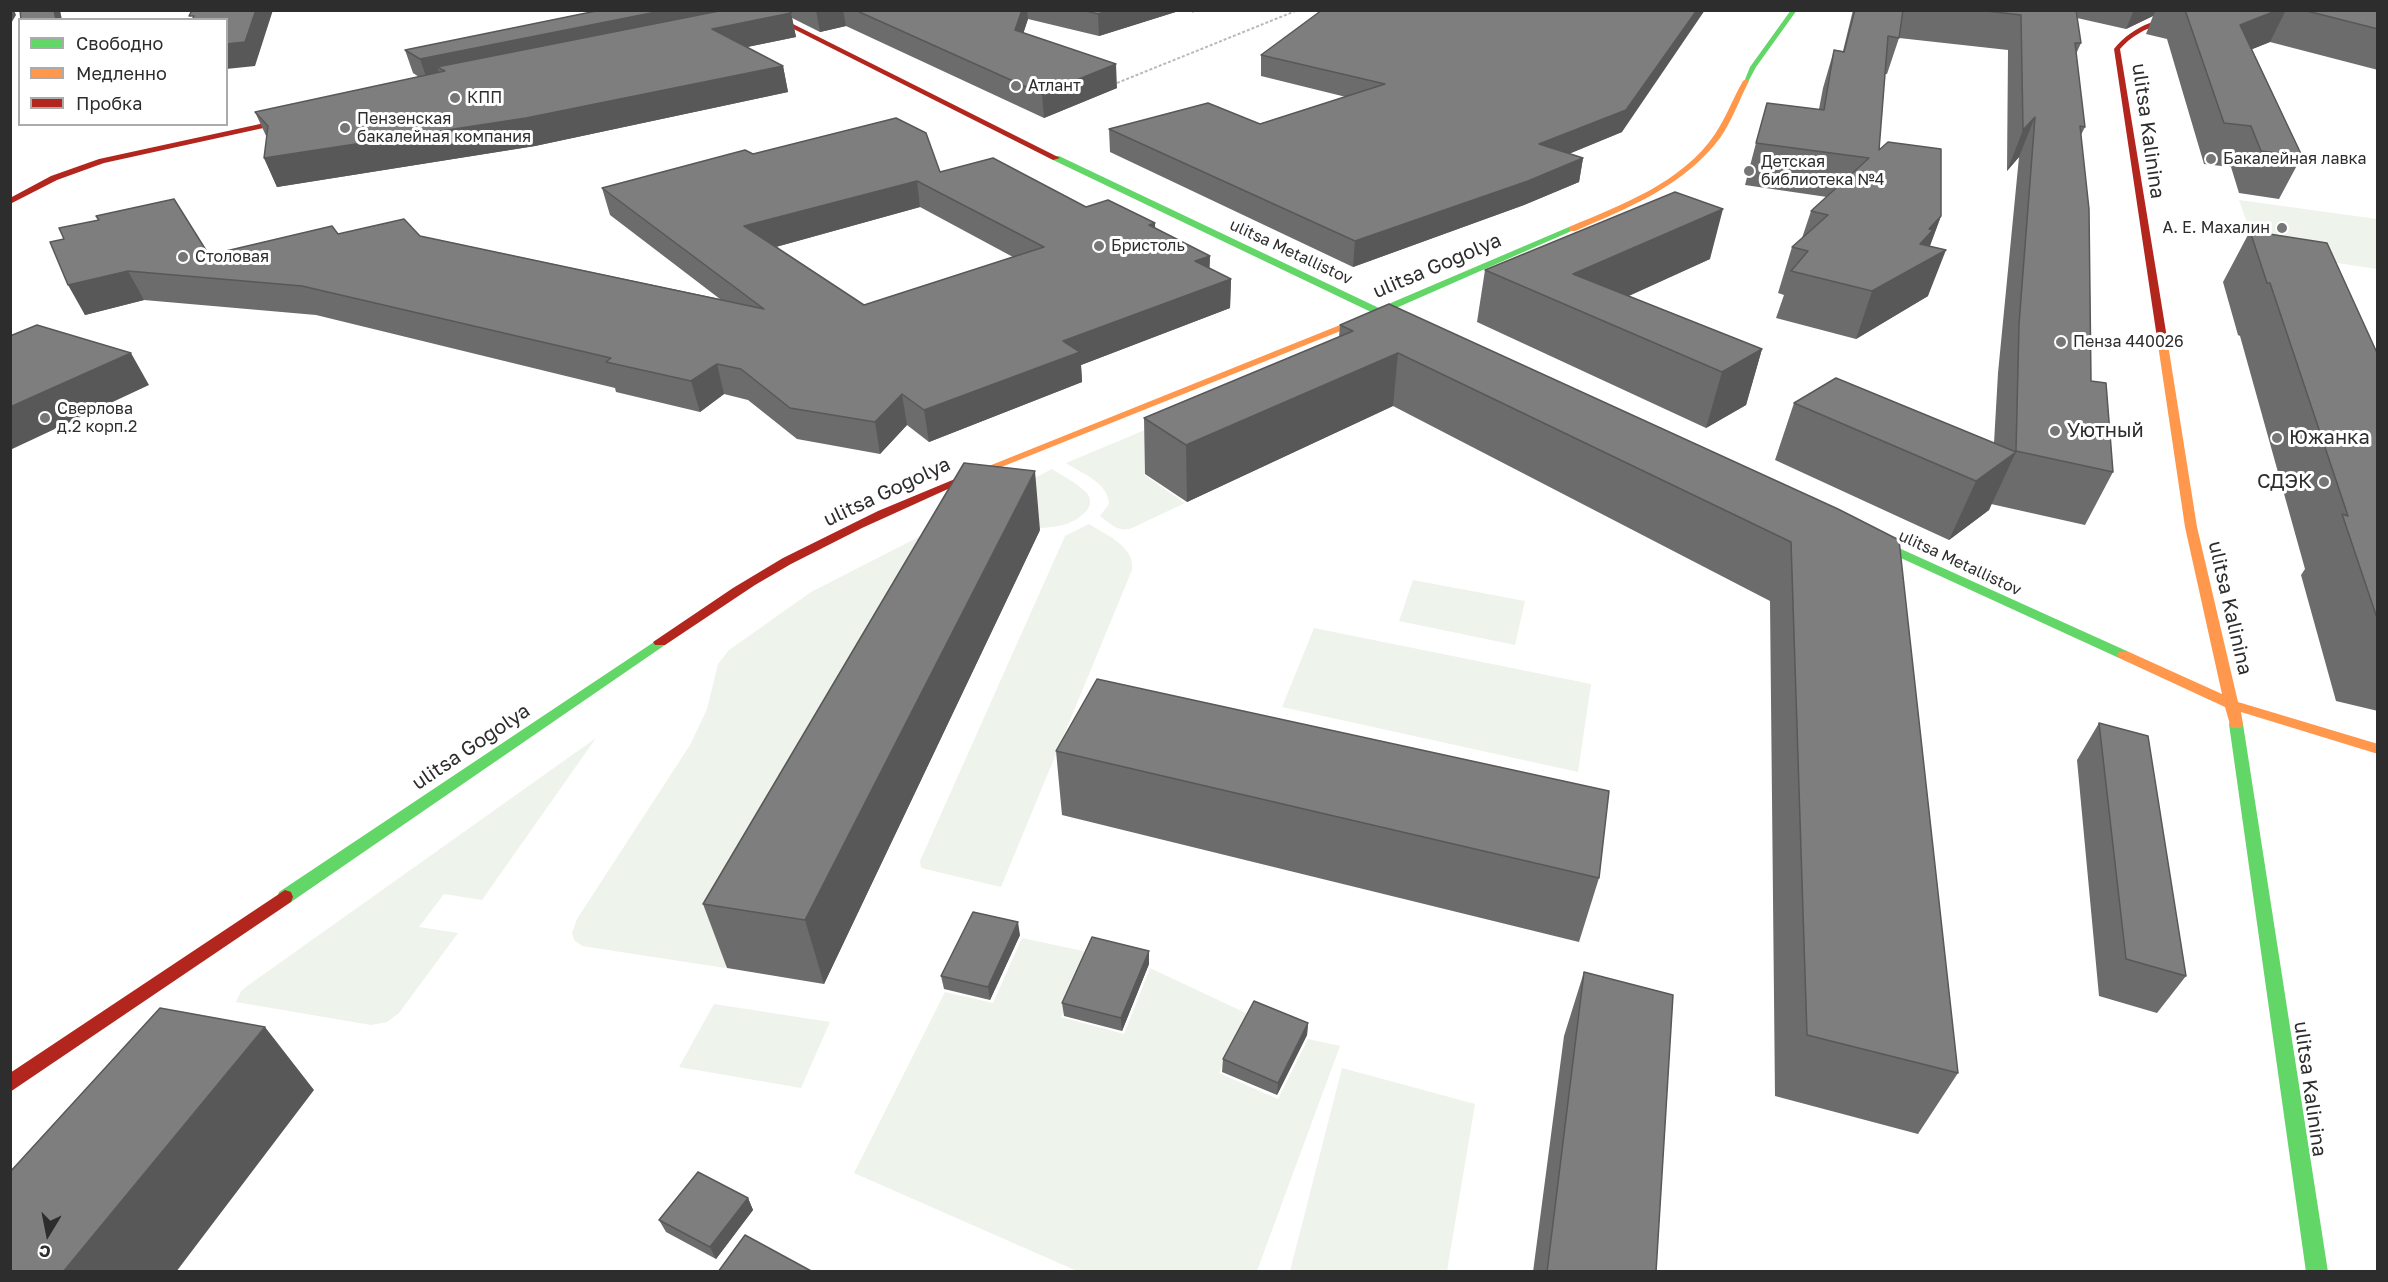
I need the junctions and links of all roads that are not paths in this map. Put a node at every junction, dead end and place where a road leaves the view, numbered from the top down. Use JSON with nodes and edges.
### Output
{"nodes":[{"id":1,"x":759,"y":10,"type":"edge"},
{"id":2,"x":1794,"y":10,"type":"edge"},
{"id":3,"x":2201,"y":10,"type":"edge"},
{"id":4,"x":774,"y":18,"type":"junction"},
{"id":5,"x":748,"y":23,"type":"edge"},
{"id":6,"x":325,"y":112,"type":"edge"},
{"id":7,"x":10,"y":202,"type":"edge"},
{"id":8,"x":1380,"y":312,"type":"junction"},
{"id":9,"x":1400,"y":321,"type":"edge"},
{"id":10,"x":1847,"y":529,"type":"edge"},
{"id":11,"x":2233,"y":705,"type":"junction"},
{"id":12,"x":2378,"y":749,"type":"edge"},
{"id":13,"x":10,"y":1084,"type":"edge"},
{"id":14,"x":2317,"y":1272,"type":"edge"}],
"edges":[{"from":1,"to":4,"type":"main road","name":"ulitsa Metallistov"},
{"from":2,"to":8,"type":"main road","name":"ulitsa Gogolya"},
{"from":3,"to":11,"type":"main road","name":"ulitsa Kalinina"},
{"from":4,"to":5,"type":"main road"},
{"from":4,"to":8,"type":"main road","name":"ulitsa Metallistov"},
{"from":6,"to":7,"type":"main road"},
{"from":8,"to":9,"type":"main road","name":"ulitsa Metallistov"},
{"from":8,"to":13,"type":"main road","name":"ulitsa Gogolya"},
{"from":10,"to":11,"type":"main road","name":"ulitsa Metallistov"},
{"from":11,"to":12,"type":"main road","name":"ulitsa Metallistov"},
{"from":11,"to":14,"type":"main road","name":"ulitsa Kalinina"}]}
